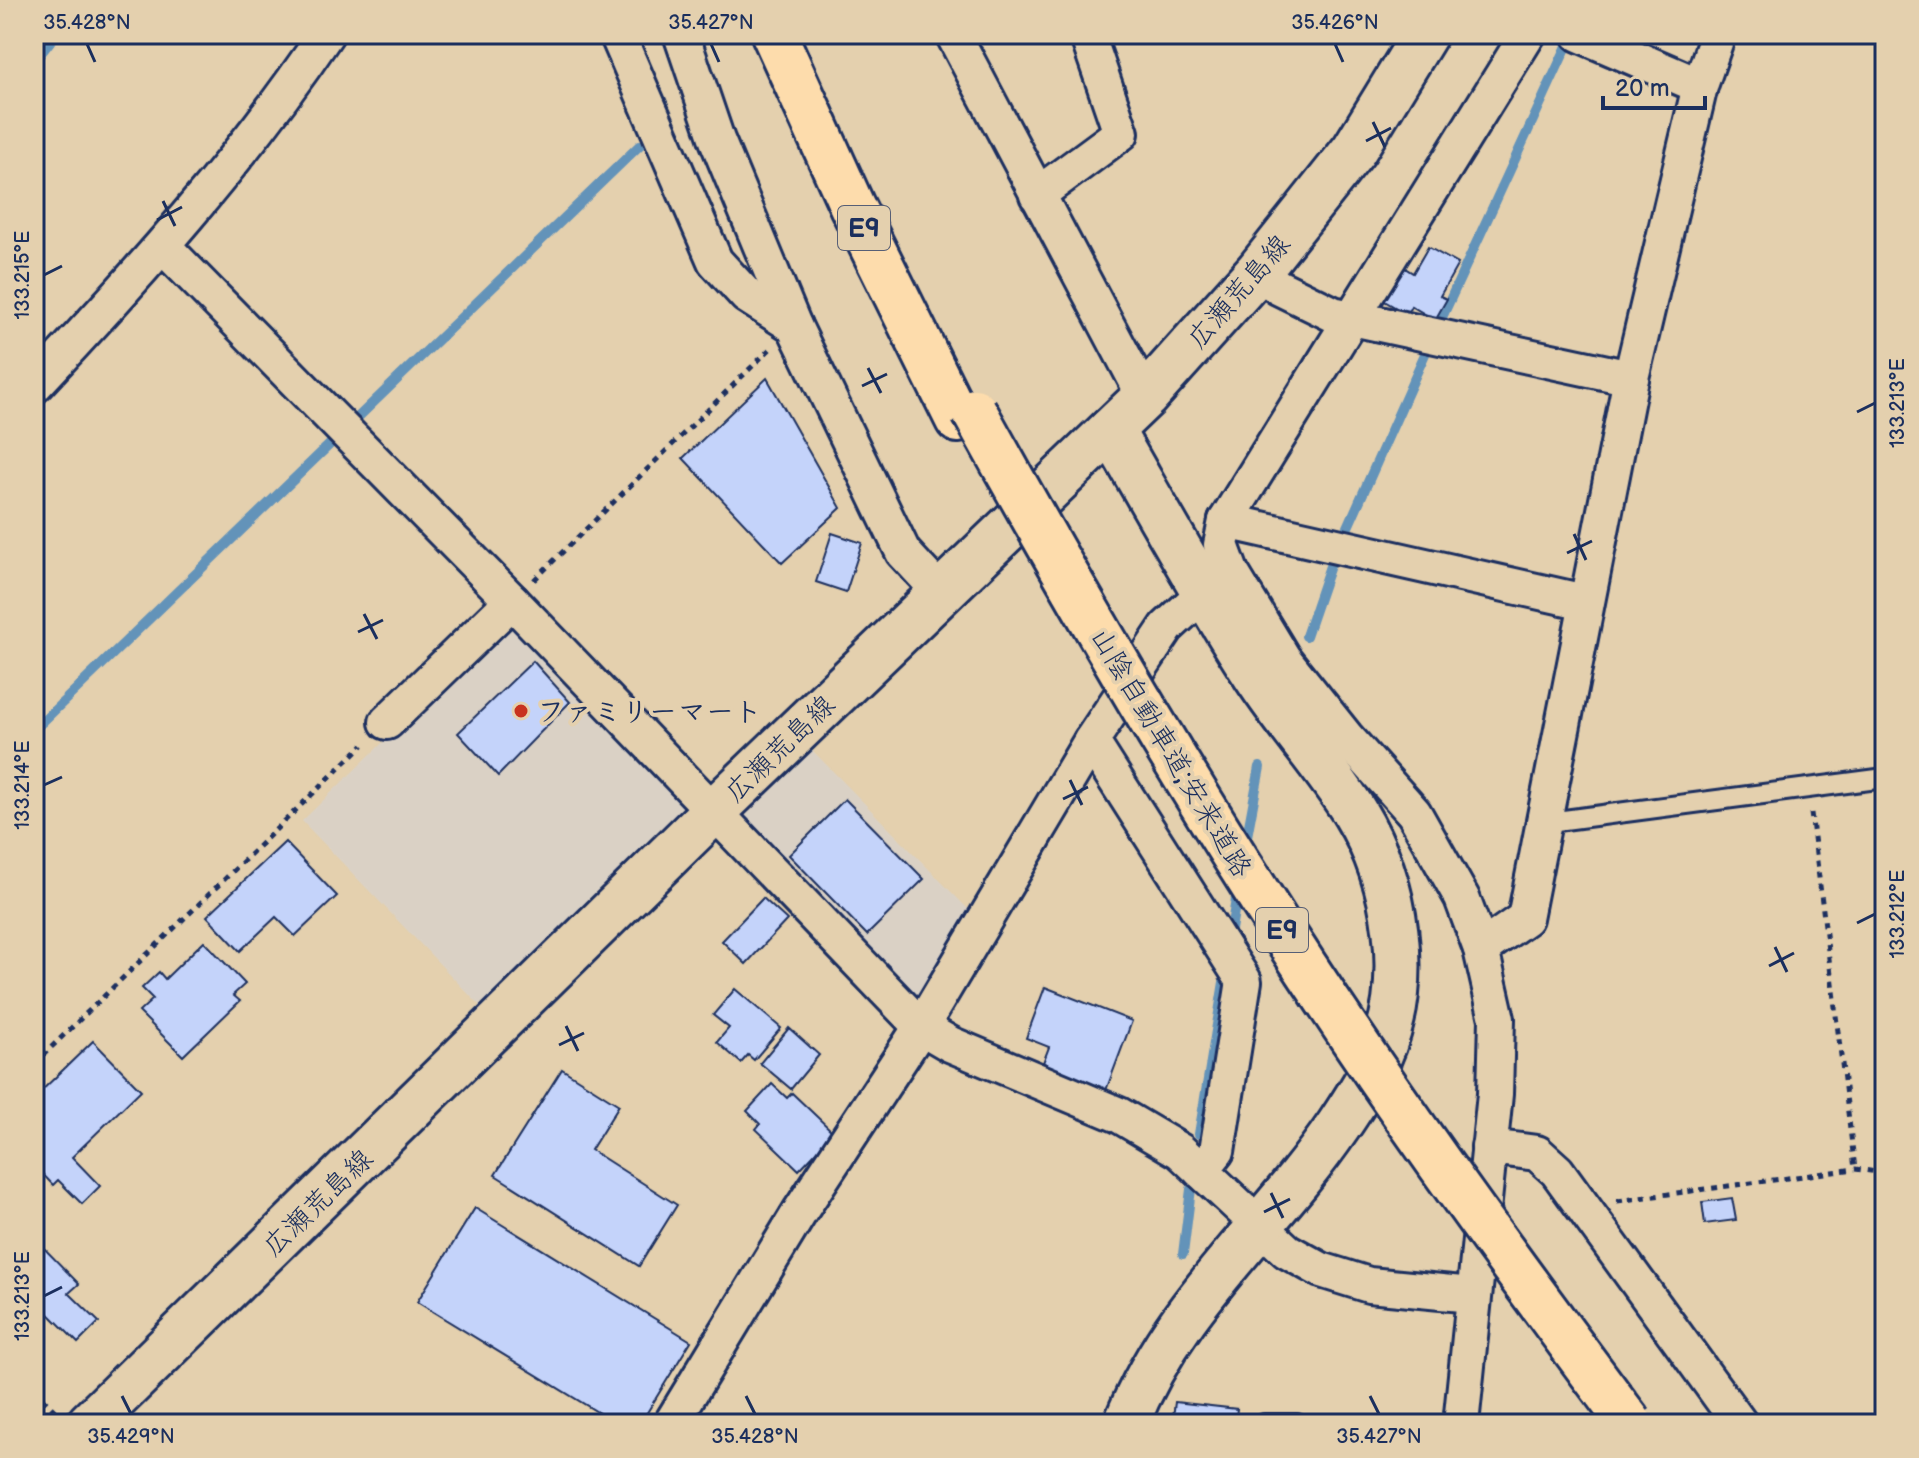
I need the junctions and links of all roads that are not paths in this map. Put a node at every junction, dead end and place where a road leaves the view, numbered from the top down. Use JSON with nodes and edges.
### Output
{"nodes":[{"id":1,"x":326,"y":34,"type":"edge"},
{"id":2,"x":617,"y":34,"type":"edge"},
{"id":3,"x":681,"y":34,"type":"edge"},
{"id":4,"x":774,"y":34,"type":"edge"},
{"id":5,"x":793,"y":34,"type":"edge"},
{"id":6,"x":953,"y":34,"type":"edge"},
{"id":7,"x":1087,"y":34,"type":"edge"},
{"id":8,"x":1425,"y":34,"type":"edge"},
{"id":9,"x":1528,"y":34,"type":"edge"},
{"id":10,"x":1579,"y":34,"type":"edge"},
{"id":11,"x":1718,"y":34,"type":"edge"},
{"id":12,"x":1700,"y":86,"type":"junction"},
{"id":13,"x":1037,"y":195,"type":"junction"},
{"id":14,"x":163,"y":246,"type":"junction"},
{"id":15,"x":1258,"y":271,"type":"junction"},
{"id":16,"x":1356,"y":316,"type":"junction"},
{"id":17,"x":794,"y":326,"type":"junction"},
{"id":18,"x":1631,"y":378,"type":"junction"},
{"id":19,"x":34,"y":386,"type":"edge"},
{"id":20,"x":1145,"y":397,"type":"junction"},
{"id":21,"x":966,"y":416,"type":"junction"},
{"id":22,"x":1111,"y":430,"type":"junction"},
{"id":23,"x":1226,"y":521,"type":"junction"},
{"id":24,"x":941,"y":593,"type":"junction"},
{"id":25,"x":1204,"y":593,"type":"junction"},
{"id":26,"x":512,"y":601,"type":"junction"},
{"id":27,"x":1585,"y":602,"type":"junction"},
{"id":28,"x":387,"y":722,"type":"road end"},
{"id":29,"x":1091,"y":741,"type":"junction"},
{"id":30,"x":1885,"y":778,"type":"edge"},
{"id":31,"x":714,"y":811,"type":"junction"},
{"id":32,"x":1541,"y":823,"type":"junction"},
{"id":33,"x":1481,"y":949,"type":"junction"},
{"id":34,"x":921,"y":1027,"type":"junction"},
{"id":35,"x":1489,"y":1147,"type":"junction"},
{"id":36,"x":1201,"y":1171,"type":"junction"},
{"id":37,"x":1258,"y":1225,"type":"junction"},
{"id":38,"x":1472,"y":1295,"type":"junction"},
{"id":39,"x":89,"y":1424,"type":"edge"},
{"id":40,"x":671,"y":1424,"type":"edge"},
{"id":41,"x":1126,"y":1424,"type":"edge"},
{"id":42,"x":1264,"y":1424,"type":"edge"},
{"id":43,"x":1297,"y":1424,"type":"edge"},
{"id":44,"x":1461,"y":1424,"type":"edge"},
{"id":45,"x":1606,"y":1424,"type":"edge"},
{"id":46,"x":1630,"y":1424,"type":"edge"},
{"id":47,"x":1740,"y":1424,"type":"edge"}],
"edges":[{"from":1,"to":14,"type":"street"},
{"from":2,"to":17,"type":"street"},
{"from":3,"to":17,"type":"street"},
{"from":4,"to":21,"type":"highway","name":"山陰自動車道;安来道路","number":"E9"},
{"from":5,"to":21,"type":"highway","name":"山陰自動車道;安来道路","number":"E9"},
{"from":6,"to":13,"type":"street"},
{"from":7,"to":13,"type":"street"},
{"from":8,"to":15,"type":"main road","name":"広瀬荒島線"},
{"from":9,"to":16,"type":"street"},
{"from":10,"to":12,"type":"street"},
{"from":11,"to":12,"type":"street"},
{"from":12,"to":18,"type":"street"},
{"from":13,"to":20,"type":"street"},
{"from":14,"to":19,"type":"street"},
{"from":14,"to":26,"type":"street"},
{"from":15,"to":16,"type":"street"},
{"from":15,"to":20,"type":"main road","name":"広瀬荒島線"},
{"from":16,"to":18,"type":"street"},
{"from":16,"to":23,"type":"street"},
{"from":17,"to":24,"type":"street"},
{"from":18,"to":27,"type":"street"},
{"from":20,"to":22,"type":"main road","name":"広瀬荒島線"},
{"from":21,"to":45,"type":"highway","name":"山陰自動車道;安来道路","number":"E9"},
{"from":21,"to":46,"type":"highway","name":"山陰自動車道;安来道路","number":"E9","bridge":true},
{"from":22,"to":24,"type":"main road","name":"広瀬荒島線"},
{"from":22,"to":25,"type":"main road"},
{"from":23,"to":27,"type":"street"},
{"from":23,"to":33,"type":"street"},
{"from":24,"to":31,"type":"main road","name":"広瀬荒島線"},
{"from":25,"to":29,"type":"street"},
{"from":25,"to":37,"type":"main road"},
{"from":26,"to":28,"type":"street"},
{"from":26,"to":31,"type":"street"},
{"from":27,"to":32,"type":"street"},
{"from":29,"to":34,"type":"street"},
{"from":29,"to":36,"type":"street"},
{"from":30,"to":32,"type":"lane"},
{"from":31,"to":34,"type":"street"},
{"from":31,"to":39,"type":"main road","name":"広瀬荒島線"},
{"from":32,"to":33,"type":"street"},
{"from":33,"to":35,"type":"street"},
{"from":34,"to":36,"type":"street"},
{"from":34,"to":40,"type":"street"},
{"from":35,"to":38,"type":"street"},
{"from":35,"to":47,"type":"street"},
{"from":36,"to":37,"type":"street"},
{"from":37,"to":38,"type":"street"},
{"from":37,"to":41,"type":"main road"},
{"from":38,"to":44,"type":"street"},
{"from":42,"to":43,"type":"lane"}]}
